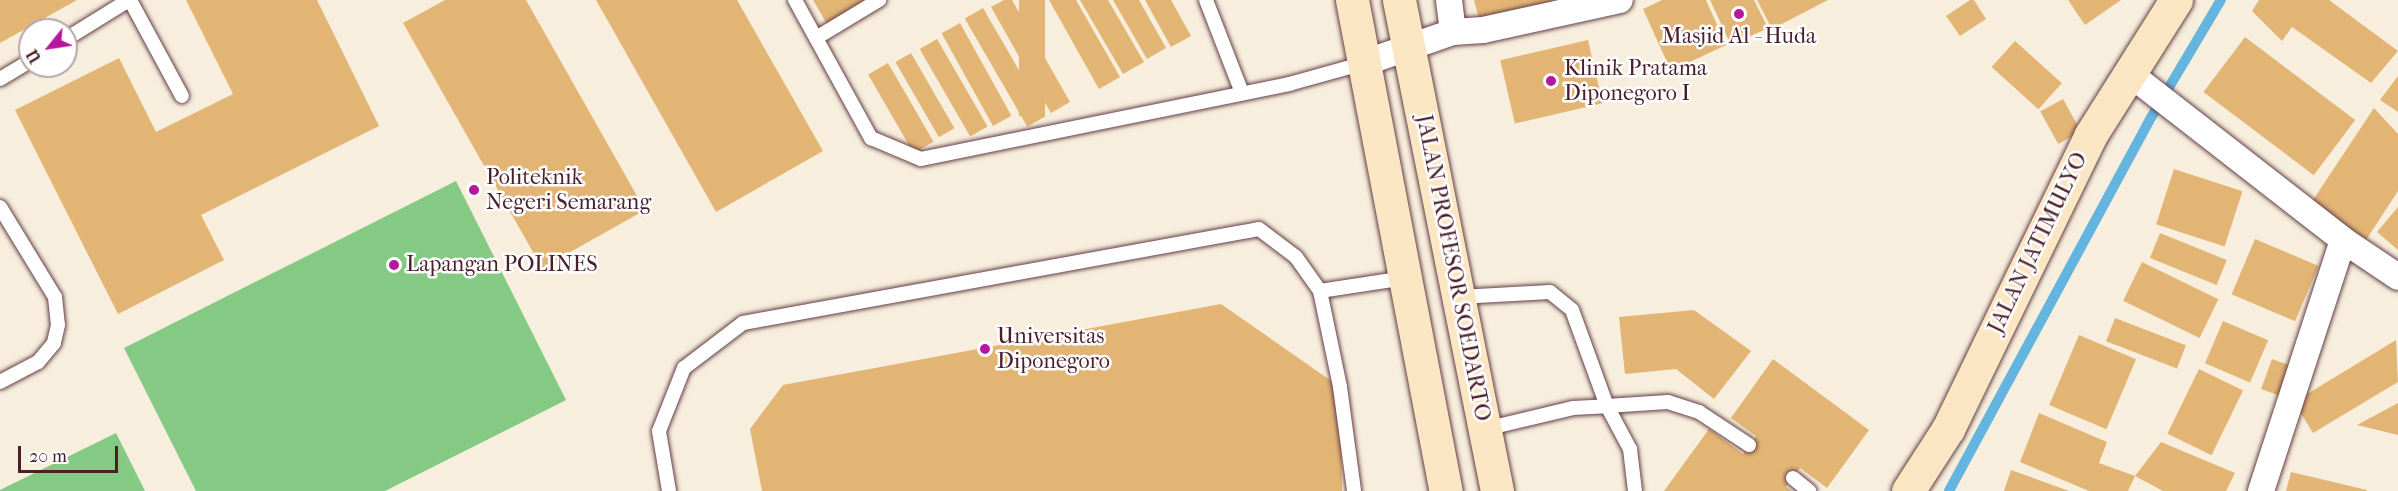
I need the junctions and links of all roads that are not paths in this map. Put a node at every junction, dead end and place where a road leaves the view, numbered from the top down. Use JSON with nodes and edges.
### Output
{"nodes":[{"id":1,"x":130,"y":0,"type":"edge"},
{"id":2,"x":795,"y":0,"type":"edge"},
{"id":3,"x":879,"y":0,"type":"edge"},
{"id":4,"x":1206,"y":0,"type":"edge"},
{"id":5,"x":1352,"y":0,"type":"edge"},
{"id":6,"x":1399,"y":0,"type":"edge"},
{"id":7,"x":1449,"y":0,"type":"edge"},
{"id":8,"x":1620,"y":0,"type":"edge"},
{"id":9,"x":2176,"y":0,"type":"edge"},
{"id":10,"x":78,"y":32,"type":"edge"},
{"id":11,"x":1453,"y":32,"type":"junction"},
{"id":12,"x":816,"y":38,"type":"junction"},
{"id":13,"x":1410,"y":44,"type":"junction"},
{"id":14,"x":1364,"y":63,"type":"junction"},
{"id":15,"x":18,"y":69,"type":"edge"},
{"id":16,"x":2136,"y":79,"type":"junction"},
{"id":17,"x":0,"y":80,"type":"edge"},
{"id":18,"x":1242,"y":93,"type":"junction"},
{"id":19,"x":182,"y":96,"type":"dead end"},
{"id":20,"x":0,"y":207,"type":"edge"},
{"id":21,"x":2343,"y":240,"type":"junction"},
{"id":22,"x":2398,"y":277,"type":"edge"},
{"id":23,"x":1405,"y":278,"type":"junction"},
{"id":24,"x":1320,"y":291,"type":"junction"},
{"id":25,"x":1459,"y":297,"type":"junction"},
{"id":26,"x":0,"y":382,"type":"edge"},
{"id":27,"x":1607,"y":406,"type":"junction"},
{"id":28,"x":1485,"y":429,"type":"junction"},
{"id":29,"x":1749,"y":445,"type":"dead end"},
{"id":30,"x":1793,"y":478,"type":"dead end"},
{"id":31,"x":669,"y":491,"type":"edge"},
{"id":32,"x":1354,"y":491,"type":"edge"},
{"id":33,"x":1446,"y":491,"type":"edge"},
{"id":34,"x":1497,"y":491,"type":"edge"},
{"id":35,"x":1635,"y":491,"type":"edge"},
{"id":36,"x":1809,"y":491,"type":"edge"},
{"id":37,"x":1908,"y":491,"type":"edge"},
{"id":38,"x":2261,"y":491,"type":"edge"}],
"edges":[{"from":1,"to":10,"type":"lane"},
{"from":1,"to":19,"type":"lane"},
{"from":2,"to":12,"type":"lane"},
{"from":3,"to":12,"type":"lane"},
{"from":4,"to":18,"type":"lane"},
{"from":5,"to":14,"type":"main road"},
{"from":6,"to":13,"type":"main road","name":"JALAN PROFESOR SOEDARTO"},
{"from":7,"to":11,"type":"street"},
{"from":8,"to":11,"type":"street"},
{"from":9,"to":16,"type":"main road","name":"JALAN JATIMULYO"},
{"from":11,"to":13,"type":"street"},
{"from":12,"to":18,"type":"lane"},
{"from":13,"to":14,"type":"street"},
{"from":13,"to":25,"type":"main road","name":"JALAN PROFESOR SOEDARTO"},
{"from":14,"to":18,"type":"lane"},
{"from":14,"to":23,"type":"main road"},
{"from":15,"to":17,"type":"lane"},
{"from":16,"to":21,"type":"street"},
{"from":16,"to":37,"type":"main road","name":"JALAN JATIMULYO"},
{"from":20,"to":26,"type":"lane"},
{"from":21,"to":22,"type":"street"},
{"from":21,"to":38,"type":"street"},
{"from":23,"to":24,"type":"lane"},
{"from":23,"to":33,"type":"main road"},
{"from":24,"to":31,"type":"lane"},
{"from":24,"to":32,"type":"lane"},
{"from":25,"to":27,"type":"lane"},
{"from":25,"to":28,"type":"main road","name":"JALAN PROFESOR SOEDARTO"},
{"from":27,"to":28,"type":"lane"},
{"from":27,"to":29,"type":"lane"},
{"from":27,"to":35,"type":"lane"},
{"from":28,"to":34,"type":"main road","name":"JALAN PROFESOR SOEDARTO"},
{"from":30,"to":36,"type":"lane"}]}
